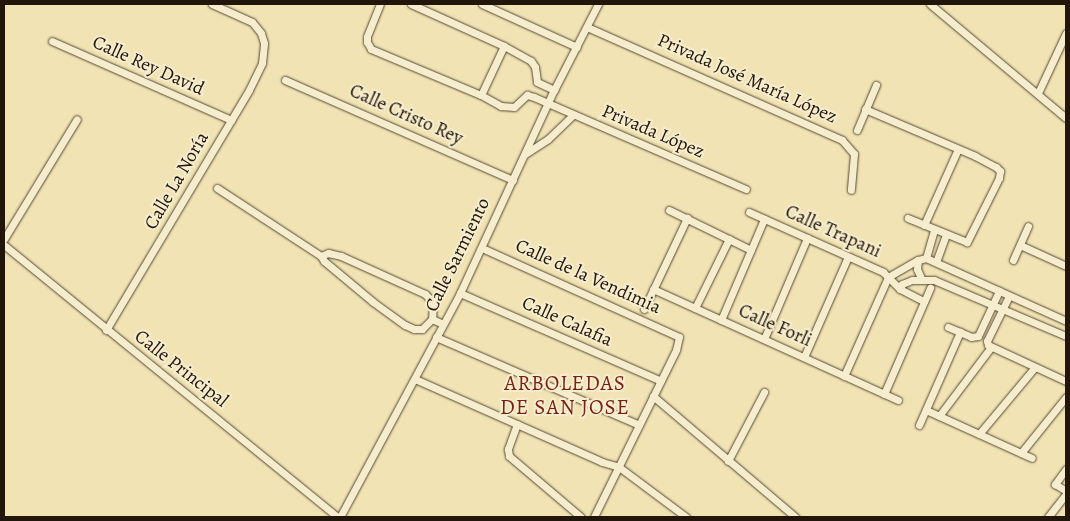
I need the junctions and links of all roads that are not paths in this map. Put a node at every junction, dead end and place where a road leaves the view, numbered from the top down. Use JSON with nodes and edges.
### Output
{"nodes":[{"id":1,"x":212,"y":4,"type":"edge"},
{"id":2,"x":380,"y":4,"type":"edge"},
{"id":3,"x":411,"y":4,"type":"edge"},
{"id":4,"x":482,"y":4,"type":"edge"},
{"id":5,"x":598,"y":4,"type":"edge"},
{"id":6,"x":930,"y":4,"type":"edge"},
{"id":7,"x":938,"y":6,"type":"edge"},
{"id":8,"x":587,"y":27,"type":"junction"},
{"id":9,"x":1066,"y":33,"type":"edge"},
{"id":10,"x":52,"y":41,"type":"dead end"},
{"id":11,"x":504,"y":46,"type":"junction"},
{"id":12,"x":577,"y":47,"type":"junction"},
{"id":13,"x":286,"y":80,"type":"dead end"},
{"id":14,"x":876,"y":85,"type":"dead end"},
{"id":15,"x":554,"y":90,"type":"junction"},
{"id":16,"x":1038,"y":93,"type":"junction"},
{"id":17,"x":481,"y":95,"type":"junction"},
{"id":18,"x":548,"y":104,"type":"junction"},
{"id":19,"x":865,"y":108,"type":"junction"},
{"id":20,"x":573,"y":115,"type":"junction"},
{"id":21,"x":1066,"y":118,"type":"edge"},
{"id":22,"x":77,"y":119,"type":"dead end"},
{"id":23,"x":231,"y":120,"type":"junction"},
{"id":24,"x":857,"y":130,"type":"dead end"},
{"id":25,"x":958,"y":149,"type":"junction"},
{"id":26,"x":524,"y":155,"type":"junction"},
{"id":27,"x":513,"y":180,"type":"junction"},
{"id":28,"x":217,"y":188,"type":"dead end"},
{"id":29,"x":746,"y":189,"type":"dead end"},
{"id":30,"x":851,"y":190,"type":"dead end"},
{"id":31,"x":669,"y":210,"type":"dead end"},
{"id":32,"x":749,"y":212,"type":"dead end"},
{"id":33,"x":686,"y":218,"type":"junction"},
{"id":34,"x":908,"y":218,"type":"dead end"},
{"id":35,"x":764,"y":219,"type":"junction"},
{"id":36,"x":924,"y":225,"type":"junction"},
{"id":37,"x":1028,"y":226,"type":"dead end"},
{"id":38,"x":934,"y":230,"type":"junction"},
{"id":39,"x":946,"y":235,"type":"junction"},
{"id":40,"x":807,"y":238,"type":"junction"},
{"id":41,"x":4,"y":239,"type":"edge"},
{"id":42,"x":729,"y":239,"type":"junction"},
{"id":43,"x":4,"y":245,"type":"edge"},
{"id":44,"x":1020,"y":246,"type":"junction"},
{"id":45,"x":482,"y":248,"type":"junction"},
{"id":46,"x":751,"y":250,"type":"junction"},
{"id":47,"x":321,"y":256,"type":"junction"},
{"id":48,"x":848,"y":257,"type":"junction"},
{"id":49,"x":922,"y":259,"type":"junction"},
{"id":50,"x":1013,"y":260,"type":"dead end"},
{"id":51,"x":936,"y":262,"type":"junction"},
{"id":52,"x":1066,"y":266,"type":"edge"},
{"id":53,"x":888,"y":277,"type":"junction"},
{"id":54,"x":921,"y":278,"type":"junction"},
{"id":55,"x":930,"y":288,"type":"dead end"},
{"id":56,"x":653,"y":289,"type":"junction"},
{"id":57,"x":900,"y":289,"type":"junction"},
{"id":58,"x":999,"y":291,"type":"junction"},
{"id":59,"x":460,"y":293,"type":"junction"},
{"id":60,"x":1009,"y":296,"type":"junction"},
{"id":61,"x":924,"y":301,"type":"junction"},
{"id":62,"x":993,"y":304,"type":"junction"},
{"id":63,"x":695,"y":308,"type":"junction"},
{"id":64,"x":1003,"y":308,"type":"junction"},
{"id":65,"x":644,"y":309,"type":"dead end"},
{"id":66,"x":432,"y":319,"type":"junction"},
{"id":67,"x":721,"y":320,"type":"junction"},
{"id":68,"x":1066,"y":322,"type":"edge"},
{"id":69,"x":443,"y":324,"type":"junction"},
{"id":70,"x":948,"y":327,"type":"dead end"},
{"id":71,"x":106,"y":330,"type":"junction"},
{"id":72,"x":960,"y":332,"type":"junction"},
{"id":73,"x":1066,"y":336,"type":"edge"},
{"id":74,"x":436,"y":337,"type":"junction"},
{"id":75,"x":764,"y":339,"type":"junction"},
{"id":76,"x":991,"y":347,"type":"junction"},
{"id":77,"x":804,"y":357,"type":"junction"},
{"id":78,"x":1035,"y":367,"type":"junction"},
{"id":79,"x":844,"y":376,"type":"junction"},
{"id":80,"x":415,"y":380,"type":"junction"},
{"id":81,"x":661,"y":381,"type":"junction"},
{"id":82,"x":1066,"y":381,"type":"edge"},
{"id":83,"x":764,"y":392,"type":"dead end"},
{"id":84,"x":884,"y":394,"type":"junction"},
{"id":85,"x":654,"y":396,"type":"junction"},
{"id":86,"x":1066,"y":397,"type":"edge"},
{"id":87,"x":898,"y":400,"type":"dead end"},
{"id":88,"x":926,"y":410,"type":"junction"},
{"id":89,"x":939,"y":416,"type":"junction"},
{"id":90,"x":517,"y":424,"type":"junction"},
{"id":91,"x":639,"y":425,"type":"junction"},
{"id":92,"x":919,"y":425,"type":"dead end"},
{"id":93,"x":979,"y":434,"type":"junction"},
{"id":94,"x":1021,"y":453,"type":"junction"},
{"id":95,"x":1032,"y":458,"type":"dead end"},
{"id":96,"x":728,"y":461,"type":"junction"},
{"id":97,"x":619,"y":467,"type":"junction"},
{"id":98,"x":1066,"y":469,"type":"edge"},
{"id":99,"x":1066,"y":493,"type":"edge"},
{"id":100,"x":339,"y":517,"type":"edge"},
{"id":101,"x":581,"y":517,"type":"edge"},
{"id":102,"x":594,"y":517,"type":"edge"},
{"id":103,"x":686,"y":517,"type":"edge"},
{"id":104,"x":796,"y":517,"type":"edge"},
{"id":105,"x":1048,"y":517,"type":"edge"}],
"edges":[{"from":1,"to":23,"type":"street","name":"Calle La Noría"},
{"from":2,"to":17,"type":"street"},
{"from":3,"to":11,"type":"street"},
{"from":4,"to":12,"type":"street"},
{"from":5,"to":8,"type":"street","name":"Calle Sarmiento"},
{"from":6,"to":7,"type":"street"},
{"from":7,"to":16,"type":"street"},
{"from":8,"to":12,"type":"street","name":"Calle Sarmiento"},
{"from":8,"to":30,"type":"street","name":"Privada José María López"},
{"from":9,"to":16,"type":"street"},
{"from":10,"to":23,"type":"street","name":"Calle Rey David"},
{"from":11,"to":15,"type":"street"},
{"from":11,"to":17,"type":"street"},
{"from":12,"to":15,"type":"street","name":"Calle Sarmiento"},
{"from":13,"to":27,"type":"street","name":"Calle Cristo Rey"},
{"from":14,"to":19,"type":"street"},
{"from":15,"to":18,"type":"street","name":"Calle Sarmiento"},
{"from":16,"to":21,"type":"street"},
{"from":17,"to":18,"type":"street","name":"Privada López"},
{"from":18,"to":20,"type":"street","name":"Privada López"},
{"from":18,"to":26,"type":"street","name":"Calle Sarmiento"},
{"from":19,"to":24,"type":"street"},
{"from":19,"to":25,"type":"street"},
{"from":20,"to":26,"type":"street"},
{"from":20,"to":29,"type":"street","name":"Privada López"},
{"from":22,"to":41,"type":"street"},
{"from":23,"to":71,"type":"street","name":"Calle La Noría"},
{"from":25,"to":36,"type":"street"},
{"from":25,"to":39,"type":"street"},
{"from":26,"to":27,"type":"street","name":"Calle Sarmiento"},
{"from":27,"to":45,"type":"street","name":"Calle Sarmiento"},
{"from":28,"to":47,"type":"street"},
{"from":31,"to":33,"type":"street"},
{"from":32,"to":35,"type":"street","name":"Calle Trapani"},
{"from":33,"to":42,"type":"street"},
{"from":33,"to":56,"type":"street"},
{"from":34,"to":36,"type":"street"},
{"from":35,"to":40,"type":"street","name":"Calle Trapani"},
{"from":35,"to":46,"type":"street"},
{"from":36,"to":38,"type":"street"},
{"from":37,"to":44,"type":"street"},
{"from":38,"to":39,"type":"street"},
{"from":38,"to":49,"type":"street"},
{"from":39,"to":51,"type":"street"},
{"from":40,"to":48,"type":"street","name":"Calle Trapani"},
{"from":40,"to":75,"type":"street"},
{"from":42,"to":46,"type":"street"},
{"from":42,"to":63,"type":"street"},
{"from":43,"to":71,"type":"street","name":"Calle Principal"},
{"from":44,"to":50,"type":"street"},
{"from":44,"to":52,"type":"street"},
{"from":45,"to":59,"type":"street","name":"Calle Sarmiento"},
{"from":45,"to":81,"type":"street","name":"Calle de la Vendimia"},
{"from":46,"to":67,"type":"street"},
{"from":47,"to":66,"type":"street"},
{"from":47,"to":66,"type":"street"},
{"from":48,"to":53,"type":"street","name":"Calle Trapani"},
{"from":48,"to":77,"type":"street"},
{"from":49,"to":51,"type":"street"},
{"from":49,"to":53,"type":"street"},
{"from":49,"to":54,"type":"street"},
{"from":51,"to":58,"type":"street"},
{"from":53,"to":57,"type":"street","name":"Calle Trapani"},
{"from":53,"to":79,"type":"street"},
{"from":54,"to":57,"type":"street"},
{"from":54,"to":62,"type":"street"},
{"from":55,"to":61,"type":"street"},
{"from":56,"to":63,"type":"street","name":"Calle Forli"},
{"from":56,"to":65,"type":"street"},
{"from":57,"to":61,"type":"street"},
{"from":58,"to":60,"type":"street"},
{"from":58,"to":62,"type":"street"},
{"from":59,"to":69,"type":"street","name":"Calle Sarmiento"},
{"from":59,"to":81,"type":"street","name":"Calle Calafia"},
{"from":60,"to":64,"type":"street"},
{"from":60,"to":68,"type":"street"},
{"from":61,"to":84,"type":"street"},
{"from":62,"to":64,"type":"street"},
{"from":62,"to":72,"type":"street"},
{"from":63,"to":67,"type":"street","name":"Calle Forli"},
{"from":64,"to":73,"type":"street"},
{"from":64,"to":76,"type":"street"},
{"from":66,"to":69,"type":"street"},
{"from":67,"to":75,"type":"street","name":"Calle Forli"},
{"from":69,"to":74,"type":"street","name":"Calle Sarmiento"},
{"from":70,"to":72,"type":"street"},
{"from":71,"to":100,"type":"street","name":"Calle Principal"},
{"from":72,"to":88,"type":"street"},
{"from":74,"to":80,"type":"street","name":"Calle Sarmiento"},
{"from":74,"to":91,"type":"street"},
{"from":75,"to":77,"type":"street","name":"Calle Forli"},
{"from":76,"to":78,"type":"street"},
{"from":76,"to":89,"type":"street"},
{"from":77,"to":79,"type":"street","name":"Calle Forli"},
{"from":78,"to":82,"type":"street"},
{"from":78,"to":93,"type":"street"},
{"from":79,"to":84,"type":"street","name":"Calle Forli"},
{"from":80,"to":90,"type":"street"},
{"from":80,"to":100,"type":"street","name":"Calle Sarmiento"},
{"from":81,"to":85,"type":"street"},
{"from":83,"to":96,"type":"street"},
{"from":84,"to":87,"type":"street","name":"Calle Forli"},
{"from":85,"to":91,"type":"street"},
{"from":85,"to":96,"type":"street"},
{"from":86,"to":94,"type":"street"},
{"from":88,"to":89,"type":"street"},
{"from":88,"to":92,"type":"street"},
{"from":89,"to":93,"type":"street"},
{"from":90,"to":97,"type":"street"},
{"from":90,"to":101,"type":"street"},
{"from":91,"to":97,"type":"street"},
{"from":93,"to":94,"type":"street"},
{"from":94,"to":95,"type":"street"},
{"from":96,"to":104,"type":"street"},
{"from":97,"to":102,"type":"street"},
{"from":97,"to":103,"type":"street"},
{"from":98,"to":99,"type":"street"},
{"from":99,"to":105,"type":"street"}]}
